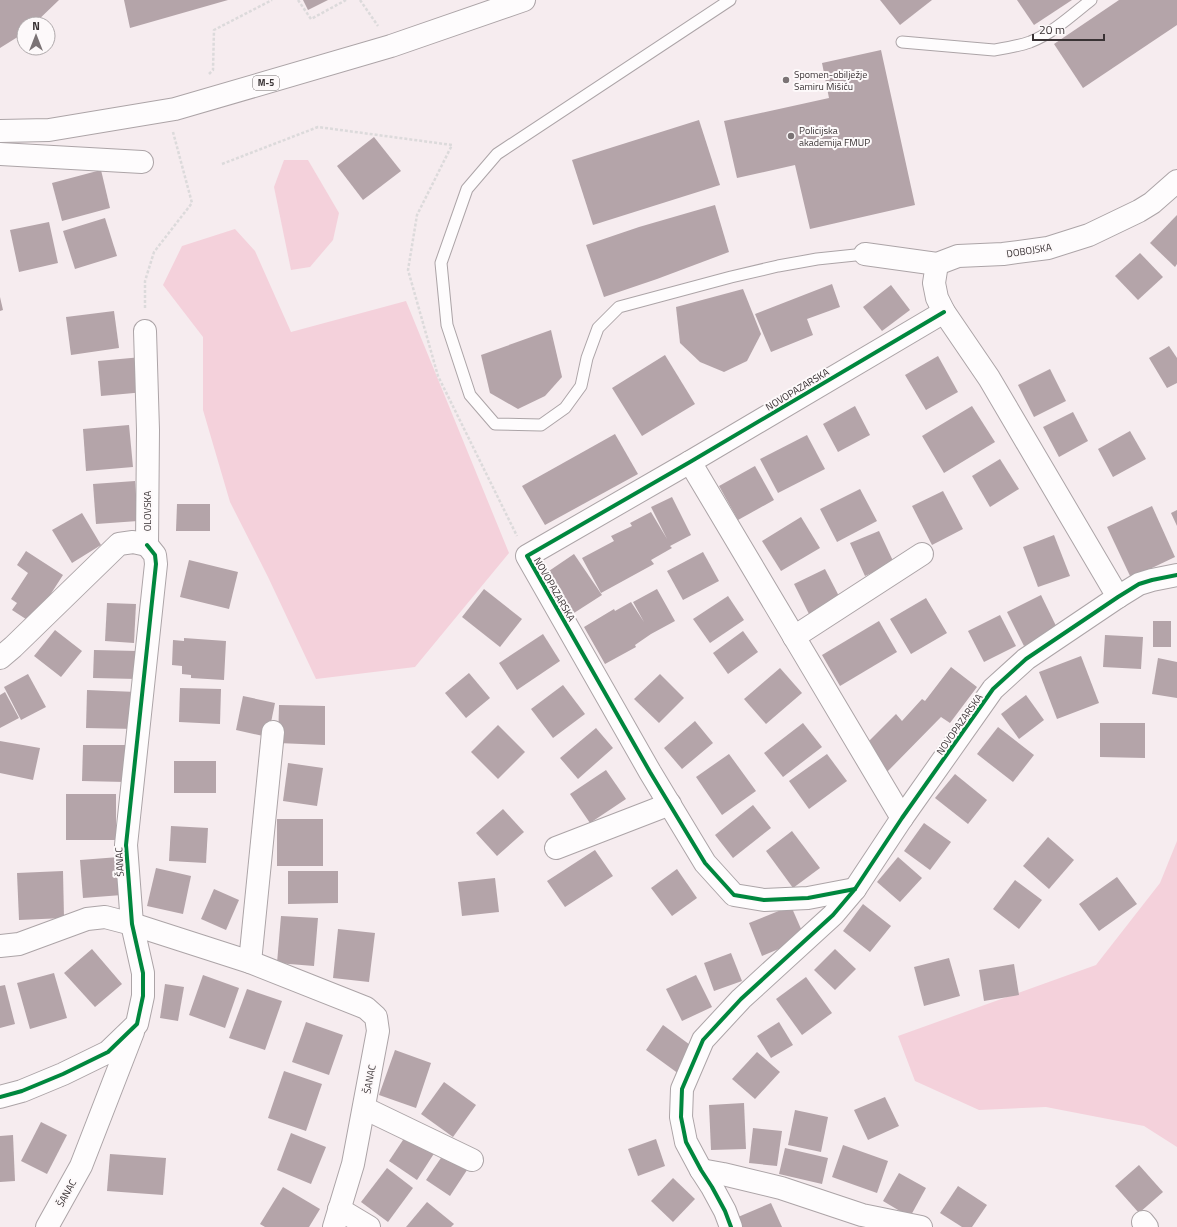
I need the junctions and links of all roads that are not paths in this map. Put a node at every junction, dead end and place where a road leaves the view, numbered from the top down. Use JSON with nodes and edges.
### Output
{"nodes":[{"id":1,"x":524,"y":0,"type":"edge"},
{"id":2,"x":730,"y":0,"type":"edge"},
{"id":3,"x":1091,"y":0,"type":"edge"},
{"id":4,"x":902,"y":42,"type":"dead end"},
{"id":5,"x":0,"y":131,"type":"edge"},
{"id":6,"x":0,"y":154,"type":"edge"},
{"id":7,"x":142,"y":162,"type":"dead end"},
{"id":8,"x":1177,"y":181,"type":"edge"},
{"id":9,"x":865,"y":254,"type":"joint"},
{"id":10,"x":937,"y":264,"type":"junction"},
{"id":11,"x":944,"y":312,"type":"junction"},
{"id":12,"x":145,"y":331,"type":"road end"},
{"id":13,"x":690,"y":462,"type":"junction"},
{"id":14,"x":147,"y":545,"type":"junction"},
{"id":15,"x":922,"y":554,"type":"dead end"},
{"id":16,"x":1177,"y":575,"type":"edge"},
{"id":17,"x":1118,"y":597,"type":"junction"},
{"id":18,"x":794,"y":637,"type":"junction"},
{"id":19,"x":0,"y":658,"type":"edge"},
{"id":20,"x":274,"y":732,"type":"dead end"},
{"id":21,"x":670,"y":804,"type":"junction"},
{"id":22,"x":902,"y":818,"type":"junction"},
{"id":23,"x":556,"y":848,"type":"dead end"},
{"id":24,"x":855,"y":889,"type":"junction"},
{"id":25,"x":132,"y":924,"type":"junction"},
{"id":26,"x":0,"y":946,"type":"edge"},
{"id":27,"x":250,"y":962,"type":"junction"},
{"id":28,"x":136,"y":1024,"type":"junction"},
{"id":29,"x":0,"y":1097,"type":"edge"},
{"id":30,"x":364,"y":1108,"type":"junction"},
{"id":31,"x":472,"y":1160,"type":"dead end"},
{"id":32,"x":701,"y":1170,"type":"junction"},
{"id":33,"x":336,"y":1218,"type":"edge"},
{"id":34,"x":47,"y":1227,"type":"edge"},
{"id":35,"x":369,"y":1227,"type":"edge"},
{"id":36,"x":731,"y":1227,"type":"edge"},
{"id":37,"x":921,"y":1227,"type":"edge"}],
"edges":[{"from":1,"to":5,"type":"street","number":"M-5"},
{"from":2,"to":9,"type":"lane"},
{"from":3,"to":4,"type":"lane"},
{"from":6,"to":7,"type":"street"},
{"from":8,"to":10,"type":"street","name":"DOBOJSKA"},
{"from":9,"to":10,"type":"street","name":"DOBOJSKA"},
{"from":10,"to":11,"type":"street"},
{"from":11,"to":13,"type":"street","name":"NOVOPAZARSKA"},
{"from":11,"to":17,"type":"street"},
{"from":12,"to":14,"type":"street","name":"OLOVSKA"},
{"from":13,"to":18,"type":"street"},
{"from":13,"to":21,"type":"street","name":"NOVOPAZARSKA"},
{"from":14,"to":19,"type":"street","name":"OLOVSKA"},
{"from":14,"to":25,"type":"street","name":"ŠANAC"},
{"from":15,"to":18,"type":"street"},
{"from":16,"to":17,"type":"street","name":"NOVOPAZARSKA"},
{"from":17,"to":22,"type":"street","name":"NOVOPAZARSKA"},
{"from":18,"to":22,"type":"street"},
{"from":20,"to":27,"type":"street"},
{"from":21,"to":23,"type":"street"},
{"from":21,"to":24,"type":"street","name":"NOVOPAZARSKA"},
{"from":22,"to":24,"type":"street","name":"NOVOPAZARSKA"},
{"from":24,"to":32,"type":"street","name":"NOVOPAZARSKA"},
{"from":25,"to":26,"type":"street","name":"ŠANAC"},
{"from":25,"to":27,"type":"street","name":"ŠANAC"},
{"from":25,"to":28,"type":"street","name":"ŠANAC"},
{"from":27,"to":30,"type":"street","name":"ŠANAC"},
{"from":28,"to":29,"type":"street"},
{"from":28,"to":34,"type":"street","name":"ŠANAC"},
{"from":30,"to":31,"type":"street"},
{"from":30,"to":33,"type":"street","name":"ŠANAC"},
{"from":32,"to":36,"type":"street","name":"NOVOPAZARSKA"},
{"from":32,"to":37,"type":"street"},
{"from":33,"to":35,"type":"street"}]}
